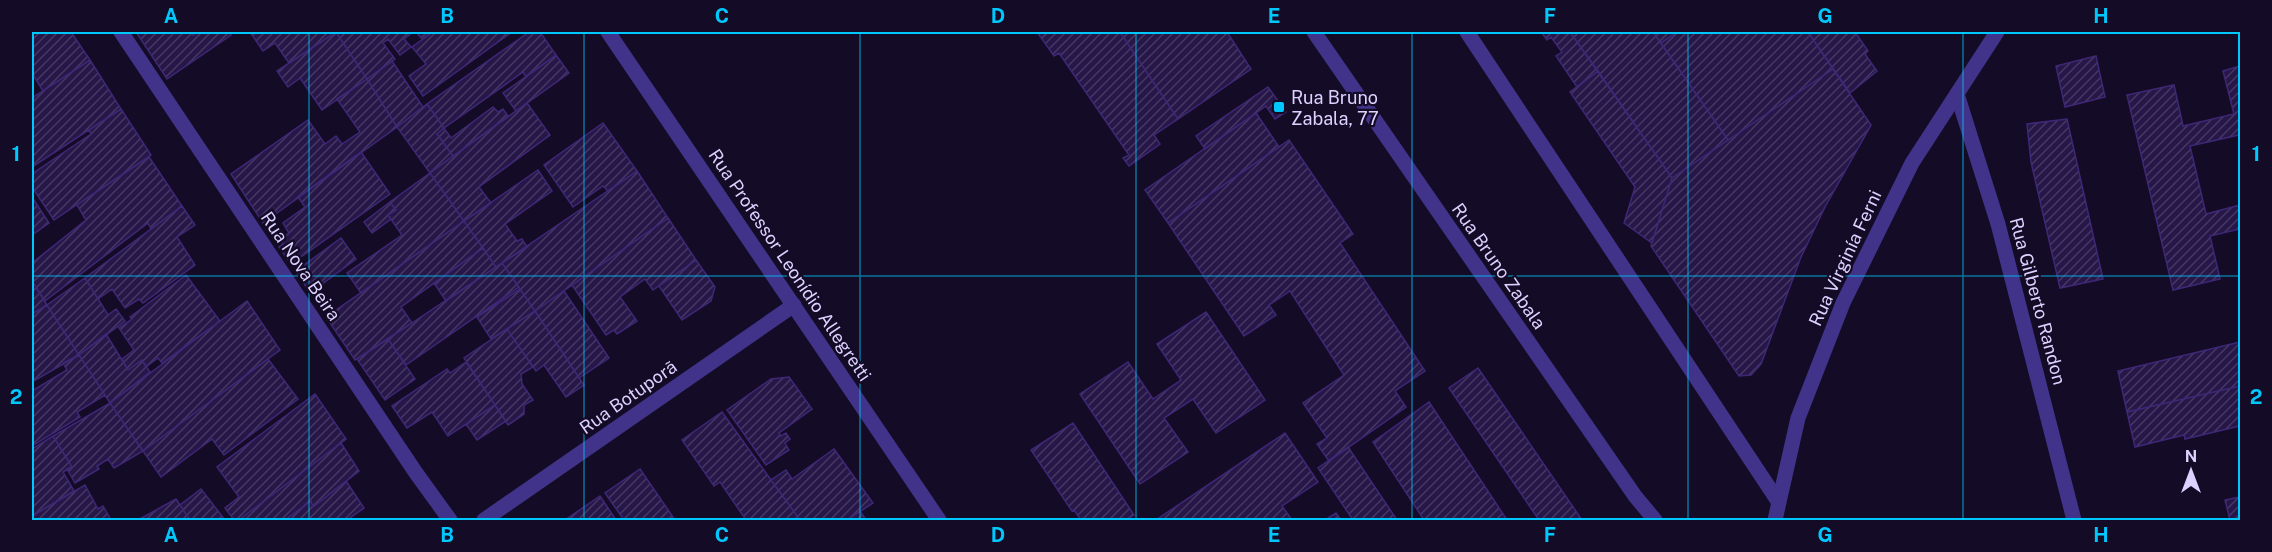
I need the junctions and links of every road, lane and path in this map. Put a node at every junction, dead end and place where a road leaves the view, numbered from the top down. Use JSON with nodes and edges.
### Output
{"nodes":[{"id":1,"x":121,"y":32,"type":"edge"},
{"id":2,"x":608,"y":32,"type":"edge"},
{"id":3,"x":1314,"y":32,"type":"edge"},
{"id":4,"x":1467,"y":32,"type":"edge"},
{"id":5,"x":1997,"y":32,"type":"edge"},
{"id":6,"x":1957,"y":94,"type":"junction"},
{"id":7,"x":794,"y":305,"type":"junction"},
{"id":8,"x":1778,"y":501,"type":"junction"},
{"id":9,"x":450,"y":520,"type":"edge"},
{"id":10,"x":484,"y":520,"type":"edge"},
{"id":11,"x":939,"y":520,"type":"edge"},
{"id":12,"x":1655,"y":520,"type":"edge"},
{"id":13,"x":1775,"y":520,"type":"edge"},
{"id":14,"x":2074,"y":520,"type":"edge"}],
"edges":[{"from":1,"to":9,"type":"street","name":"Rua Nova Beira"},
{"from":2,"to":7,"type":"street","name":"Rua Professor Leonídio Allegretti"},
{"from":3,"to":12,"type":"street","name":"Rua Bruno Zabala"},
{"from":4,"to":8,"type":"street"},
{"from":5,"to":6,"type":"street","name":"Rua Virginía Ferni"},
{"from":6,"to":8,"type":"street","name":"Rua Virginía Ferni"},
{"from":6,"to":14,"type":"street","name":"Rua Gilberto Randon"},
{"from":7,"to":10,"type":"street","name":"Rua Botuporã"},
{"from":7,"to":11,"type":"street","name":"Rua Professor Leonídio Allegretti"},
{"from":8,"to":13,"type":"street","name":"Rua Virginía Ferni"}]}
